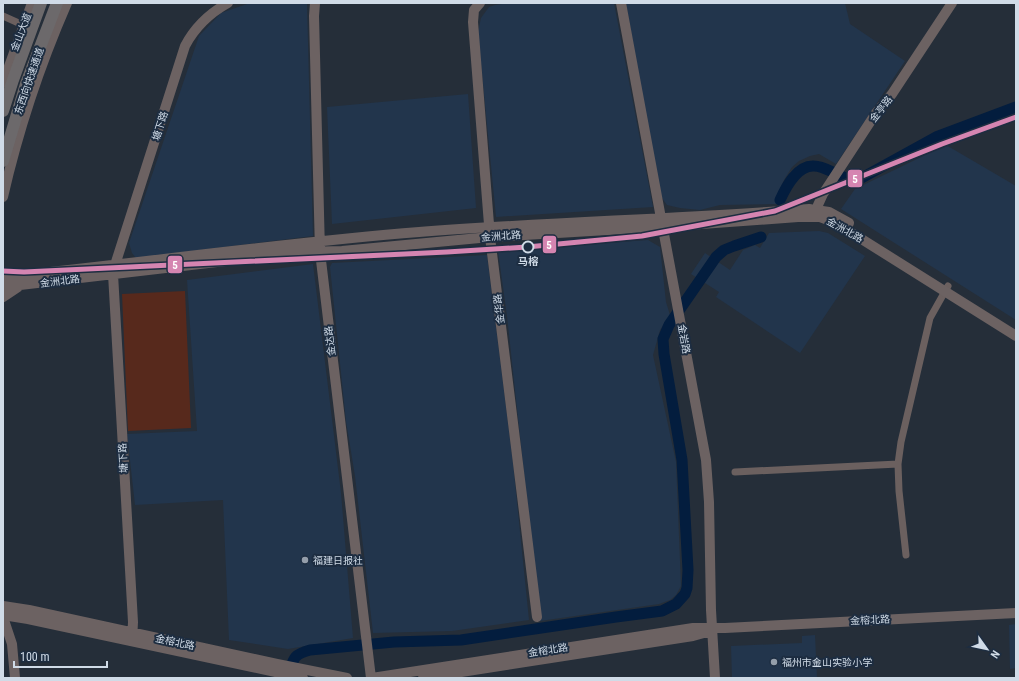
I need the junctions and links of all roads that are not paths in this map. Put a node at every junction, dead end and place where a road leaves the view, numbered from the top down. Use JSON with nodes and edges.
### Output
{"nodes":[{"id":1,"x":32,"y":3,"type":"edge"},
{"id":2,"x":41,"y":3,"type":"edge"},
{"id":3,"x":57,"y":3,"type":"edge"},
{"id":4,"x":67,"y":3,"type":"edge"},
{"id":5,"x":228,"y":3,"type":"edge"},
{"id":6,"x":315,"y":3,"type":"edge"},
{"id":7,"x":480,"y":3,"type":"edge"},
{"id":8,"x":620,"y":3,"type":"edge"},
{"id":9,"x":952,"y":3,"type":"edge"},
{"id":10,"x":3,"y":16,"type":"edge"},
{"id":11,"x":23,"y":25,"type":"junction"},
{"id":12,"x":3,"y":83,"type":"edge"},
{"id":13,"x":3,"y":111,"type":"edge"},
{"id":14,"x":3,"y":161,"type":"edge"},
{"id":15,"x":6,"y":174,"type":"edge"},
{"id":16,"x":3,"y":196,"type":"edge"},
{"id":17,"x":815,"y":213,"type":"junction"},
{"id":18,"x":662,"y":222,"type":"junction"},
{"id":19,"x":490,"y":232,"type":"junction"},
{"id":20,"x":319,"y":241,"type":"junction"},
{"id":21,"x":320,"y":252,"type":"junction"},
{"id":22,"x":114,"y":270,"type":"junction"},
{"id":23,"x":3,"y":277,"type":"edge"},
{"id":24,"x":21,"y":285,"type":"junction"},
{"id":25,"x":3,"y":287,"type":"edge"},
{"id":26,"x":946,"y":288,"type":"junction"},
{"id":27,"x":3,"y":297,"type":"edge"},
{"id":28,"x":1016,"y":329,"type":"edge"},
{"id":29,"x":1016,"y":336,"type":"edge"},
{"id":30,"x":898,"y":464,"type":"junction"},
{"id":31,"x":735,"y":472,"type":"dead end"},
{"id":32,"x":906,"y":555,"type":"dead end"},
{"id":33,"x":3,"y":606,"type":"edge"},
{"id":34,"x":1016,"y":613,"type":"edge"},
{"id":35,"x":3,"y":616,"type":"edge"},
{"id":36,"x":537,"y":617,"type":"dead end"},
{"id":37,"x":712,"y":629,"type":"junction"},
{"id":38,"x":132,"y":637,"type":"junction"},
{"id":39,"x":299,"y":675,"type":"edge"},
{"id":40,"x":15,"y":678,"type":"edge"},
{"id":41,"x":347,"y":678,"type":"edge"},
{"id":42,"x":372,"y":678,"type":"edge"},
{"id":43,"x":423,"y":678,"type":"edge"},
{"id":44,"x":715,"y":678,"type":"edge"}],
"edges":[{"from":1,"to":11,"type":"street","name":"金山大道"},
{"from":2,"to":13,"type":"highway","name":"东西向快速通道"},
{"from":3,"to":14,"type":"highway","name":"东西向快速通道"},
{"from":4,"to":15,"type":"street"},
{"from":5,"to":22,"type":"street","name":"塘下路"},
{"from":6,"to":20,"type":"street","name":"金达路"},
{"from":7,"to":19,"type":"street","name":"金华路"},
{"from":8,"to":18,"type":"street","name":"金岩路"},
{"from":9,"to":17,"type":"street","name":"金亭路"},
{"from":10,"to":11,"type":"street"},
{"from":11,"to":12,"type":"street","name":"金山大道"},
{"from":15,"to":16,"type":"street"},
{"from":17,"to":18,"type":"street","name":"金洲北路"},
{"from":17,"to":26,"type":"street","name":"金洲北路"},
{"from":18,"to":19,"type":"street","name":"金洲北路"},
{"from":18,"to":37,"type":"street","name":"金岩路"},
{"from":19,"to":20,"type":"street","name":"金洲北路"},
{"from":19,"to":21,"type":"street","name":"金洲北路"},
{"from":19,"to":36,"type":"street","name":"金华路"},
{"from":20,"to":21,"type":"street","name":"金达路"},
{"from":20,"to":22,"type":"street","name":"金洲北路"},
{"from":21,"to":22,"type":"street","name":"金洲北路"},
{"from":21,"to":42,"type":"street","name":"金达路"},
{"from":22,"to":23,"type":"street","name":"金洲北路"},
{"from":22,"to":24,"type":"street","name":"金洲北路"},
{"from":22,"to":38,"type":"street","name":"塘下路"},
{"from":24,"to":25,"type":"street","name":"金洲北路"},
{"from":24,"to":27,"type":"street"},
{"from":26,"to":28,"type":"street","name":"金洲北路"},
{"from":26,"to":29,"type":"street","name":"金洲北路"},
{"from":26,"to":30,"type":"street"},
{"from":30,"to":31,"type":"street"},
{"from":30,"to":32,"type":"street"},
{"from":33,"to":38,"type":"street","name":"金榕北路"},
{"from":34,"to":37,"type":"street","name":"金榕北路"},
{"from":35,"to":38,"type":"street","name":"金榕北路"},
{"from":35,"to":40,"type":"street"},
{"from":37,"to":42,"type":"street","name":"金榕北路"},
{"from":37,"to":43,"type":"street","name":"金榕北路"},
{"from":37,"to":44,"type":"street","name":"金岩路"},
{"from":38,"to":39,"type":"street","name":"金榕北路"},
{"from":39,"to":41,"type":"street","name":"金榕北路"}]}
